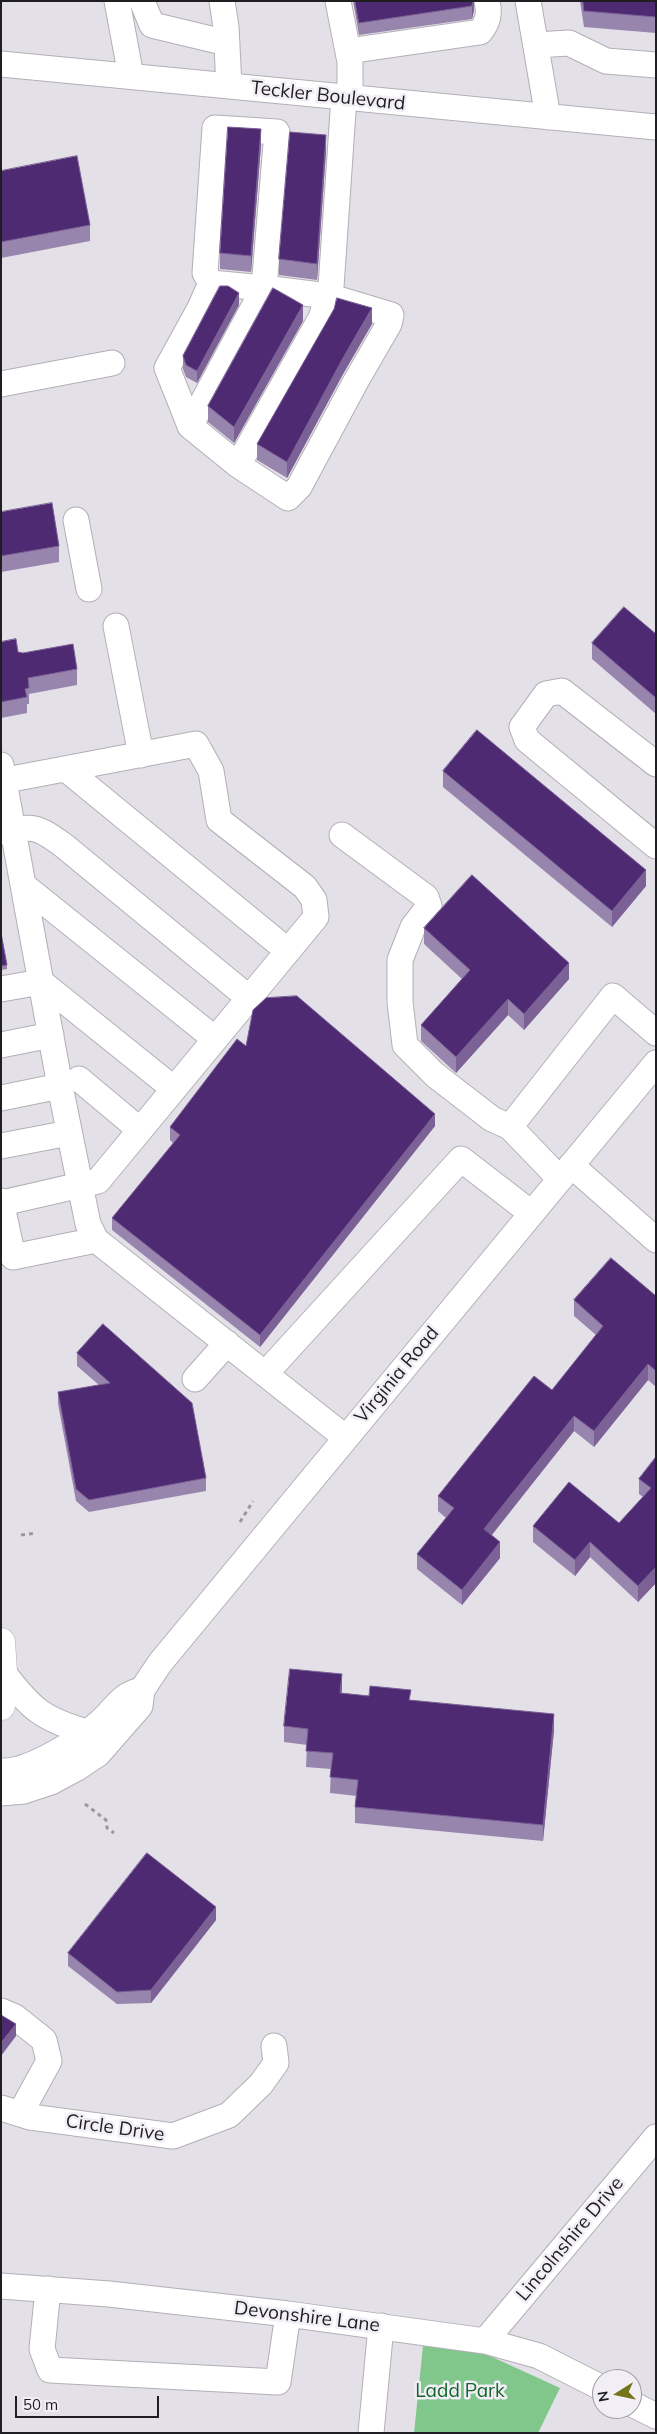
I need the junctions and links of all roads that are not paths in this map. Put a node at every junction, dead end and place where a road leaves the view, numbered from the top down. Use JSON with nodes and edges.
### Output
{"nodes":[{"id":1,"x":117,"y":1,"type":"edge"},
{"id":2,"x":142,"y":1,"type":"edge"},
{"id":3,"x":222,"y":1,"type":"edge"},
{"id":4,"x":338,"y":1,"type":"edge"},
{"id":5,"x":487,"y":1,"type":"edge"},
{"id":6,"x":528,"y":1,"type":"edge"},
{"id":7,"x":227,"y":43,"type":"junction"},
{"id":8,"x":536,"y":45,"type":"junction"},
{"id":9,"x":348,"y":51,"type":"junction"},
{"id":10,"x":1,"y":64,"type":"edge"},
{"id":11,"x":656,"y":65,"type":"edge"},
{"id":12,"x":131,"y":76,"type":"junction"},
{"id":13,"x":229,"y":86,"type":"junction"},
{"id":14,"x":347,"y":97,"type":"junction"},
{"id":15,"x":548,"y":117,"type":"junction"},
{"id":16,"x":656,"y":127,"type":"edge"},
{"id":17,"x":298,"y":134,"type":"junction"},
{"id":18,"x":342,"y":138,"type":"junction"},
{"id":19,"x":211,"y":283,"type":"junction"},
{"id":20,"x":264,"y":288,"type":"junction"},
{"id":21,"x":328,"y":296,"type":"junction"},
{"id":22,"x":112,"y":363,"type":"dead end"},
{"id":23,"x":1,"y":384,"type":"edge"},
{"id":24,"x":190,"y":426,"type":"junction"},
{"id":25,"x":238,"y":465,"type":"junction"},
{"id":26,"x":76,"y":520,"type":"dead end"},
{"id":27,"x":89,"y":589,"type":"dead end"},
{"id":28,"x":116,"y":626,"type":"dead end"},
{"id":29,"x":141,"y":755,"type":"junction"},
{"id":30,"x":656,"y":764,"type":"edge"},
{"id":31,"x":66,"y":769,"type":"junction"},
{"id":32,"x":2,"y":776,"type":"edge"},
{"id":33,"x":7,"y":831,"type":"edge"},
{"id":34,"x":342,"y":836,"type":"dead end"},
{"id":35,"x":656,"y":846,"type":"edge"},
{"id":36,"x":23,"y":885,"type":"junction"},
{"id":37,"x":288,"y":951,"type":"junction"},
{"id":38,"x":41,"y":982,"type":"junction"},
{"id":39,"x":1,"y":989,"type":"edge"},
{"id":40,"x":249,"y":998,"type":"junction"},
{"id":41,"x":656,"y":1033,"type":"edge"},
{"id":42,"x":51,"y":1035,"type":"junction"},
{"id":43,"x":215,"y":1039,"type":"junction"},
{"id":44,"x":1,"y":1045,"type":"edge"},
{"id":45,"x":656,"y":1062,"type":"edge"},
{"id":46,"x":70,"y":1082,"type":"junction"},
{"id":47,"x":174,"y":1089,"type":"junction"},
{"id":48,"x":1,"y":1098,"type":"edge"},
{"id":49,"x":510,"y":1127,"type":"junction"},
{"id":50,"x":140,"y":1130,"type":"junction"},
{"id":51,"x":69,"y":1133,"type":"junction"},
{"id":52,"x":1,"y":1146,"type":"edge"},
{"id":53,"x":565,"y":1172,"type":"junction"},
{"id":54,"x":79,"y":1187,"type":"junction"},
{"id":55,"x":2,"y":1202,"type":"edge"},
{"id":56,"x":531,"y":1213,"type":"junction"},
{"id":57,"x":96,"y":1240,"type":"junction"},
{"id":58,"x":656,"y":1240,"type":"edge"},
{"id":59,"x":227,"y":1343,"type":"junction"},
{"id":60,"x":266,"y":1374,"type":"junction"},
{"id":61,"x":195,"y":1379,"type":"dead end"},
{"id":62,"x":346,"y":1438,"type":"junction"},
{"id":63,"x":1,"y":1642,"type":"edge"},
{"id":64,"x":3,"y":1672,"type":"junction"},
{"id":65,"x":142,"y":1690,"type":"junction"},
{"id":66,"x":1,"y":1706,"type":"edge"},
{"id":67,"x":87,"y":1732,"type":"junction"},
{"id":68,"x":1,"y":1771,"type":"edge"},
{"id":69,"x":1,"y":1794,"type":"edge"},
{"id":70,"x":1,"y":2011,"type":"edge"},
{"id":71,"x":274,"y":2046,"type":"dead end"},
{"id":72,"x":11,"y":2111,"type":"edge"},
{"id":73,"x":656,"y":2137,"type":"edge"},
{"id":74,"x":1,"y":2286,"type":"edge"},
{"id":75,"x":48,"y":2289,"type":"junction"},
{"id":76,"x":288,"y":2314,"type":"junction"},
{"id":77,"x":382,"y":2326,"type":"junction"},
{"id":78,"x":485,"y":2341,"type":"junction"},
{"id":79,"x":592,"y":2383,"type":"edge"},
{"id":80,"x":642,"y":2409,"type":"edge"},
{"id":81,"x":656,"y":2416,"type":"edge"},
{"id":82,"x":370,"y":2433,"type":"edge"}],
"edges":[{"from":1,"to":12,"type":"street"},
{"from":2,"to":7,"type":"street"},
{"from":3,"to":7,"type":"street"},
{"from":4,"to":9,"type":"street"},
{"from":5,"to":9,"type":"street"},
{"from":6,"to":8,"type":"street"},
{"from":7,"to":13,"type":"street"},
{"from":8,"to":11,"type":"street"},
{"from":8,"to":15,"type":"street"},
{"from":9,"to":14,"type":"street"},
{"from":10,"to":12,"type":"street","name":"Teckler Boulevard"},
{"from":12,"to":13,"type":"street","name":"Teckler Boulevard"},
{"from":13,"to":14,"type":"street","name":"Teckler Boulevard"},
{"from":14,"to":15,"type":"street","name":"Teckler Boulevard"},
{"from":14,"to":18,"type":"street"},
{"from":15,"to":16,"type":"street","name":"Teckler Boulevard"},
{"from":17,"to":18,"type":"street"},
{"from":17,"to":19,"type":"street"},
{"from":17,"to":20,"type":"street"},
{"from":18,"to":21,"type":"street"},
{"from":19,"to":20,"type":"street"},
{"from":19,"to":24,"type":"street"},
{"from":20,"to":21,"type":"street"},
{"from":20,"to":24,"type":"street"},
{"from":21,"to":25,"type":"street"},
{"from":21,"to":25,"type":"street"},
{"from":22,"to":23,"type":"street"},
{"from":24,"to":25,"type":"street"},
{"from":26,"to":27,"type":"street"},
{"from":28,"to":29,"type":"street"},
{"from":29,"to":31,"type":"street"},
{"from":29,"to":37,"type":"street"},
{"from":30,"to":35,"type":"street"},
{"from":31,"to":32,"type":"street"},
{"from":31,"to":37,"type":"street"},
{"from":32,"to":33,"type":"street"},
{"from":33,"to":36,"type":"street"},
{"from":33,"to":40,"type":"street"},
{"from":34,"to":49,"type":"street"},
{"from":36,"to":38,"type":"street"},
{"from":36,"to":43,"type":"street"},
{"from":37,"to":40,"type":"street"},
{"from":38,"to":39,"type":"street"},
{"from":38,"to":42,"type":"street"},
{"from":38,"to":47,"type":"street"},
{"from":40,"to":43,"type":"street"},
{"from":41,"to":49,"type":"street"},
{"from":42,"to":44,"type":"street"},
{"from":42,"to":46,"type":"street"},
{"from":43,"to":47,"type":"street"},
{"from":45,"to":53,"type":"street","name":"Virginia Road"},
{"from":46,"to":48,"type":"street"},
{"from":46,"to":50,"type":"street"},
{"from":46,"to":51,"type":"street"},
{"from":47,"to":50,"type":"street"},
{"from":49,"to":53,"type":"street"},
{"from":50,"to":54,"type":"street"},
{"from":51,"to":52,"type":"street"},
{"from":51,"to":54,"type":"street"},
{"from":53,"to":56,"type":"street","name":"Virginia Road"},
{"from":53,"to":58,"type":"street"},
{"from":54,"to":55,"type":"street"},
{"from":54,"to":57,"type":"street"},
{"from":55,"to":57,"type":"street"},
{"from":56,"to":60,"type":"street"},
{"from":56,"to":62,"type":"street","name":"Virginia Road"},
{"from":57,"to":59,"type":"street"},
{"from":59,"to":60,"type":"street"},
{"from":59,"to":61,"type":"street"},
{"from":60,"to":62,"type":"street"},
{"from":62,"to":65,"type":"street","name":"Virginia Road"},
{"from":63,"to":64,"type":"main road"},
{"from":64,"to":66,"type":"main road"},
{"from":64,"to":67,"type":"street"},
{"from":65,"to":67,"type":"street","name":"Virginia Road"},
{"from":65,"to":69,"type":"street","name":"Virginia Road"},
{"from":67,"to":68,"type":"street","name":"Virginia Road"},
{"from":70,"to":72,"type":"street"},
{"from":71,"to":72,"type":"street","name":"Circle Drive"},
{"from":73,"to":78,"type":"street","name":"Lincolnshire Drive"},
{"from":74,"to":75,"type":"street","name":"Devonshire Lane"},
{"from":75,"to":76,"type":"street","name":"Devonshire Lane"},
{"from":75,"to":76,"type":"street"},
{"from":76,"to":77,"type":"street","name":"Devonshire Lane"},
{"from":77,"to":78,"type":"street","name":"Devonshire Lane"},
{"from":77,"to":82,"type":"street"},
{"from":78,"to":79,"type":"street","name":"Devonshire Lane"},
{"from":80,"to":81,"type":"street"}]}
